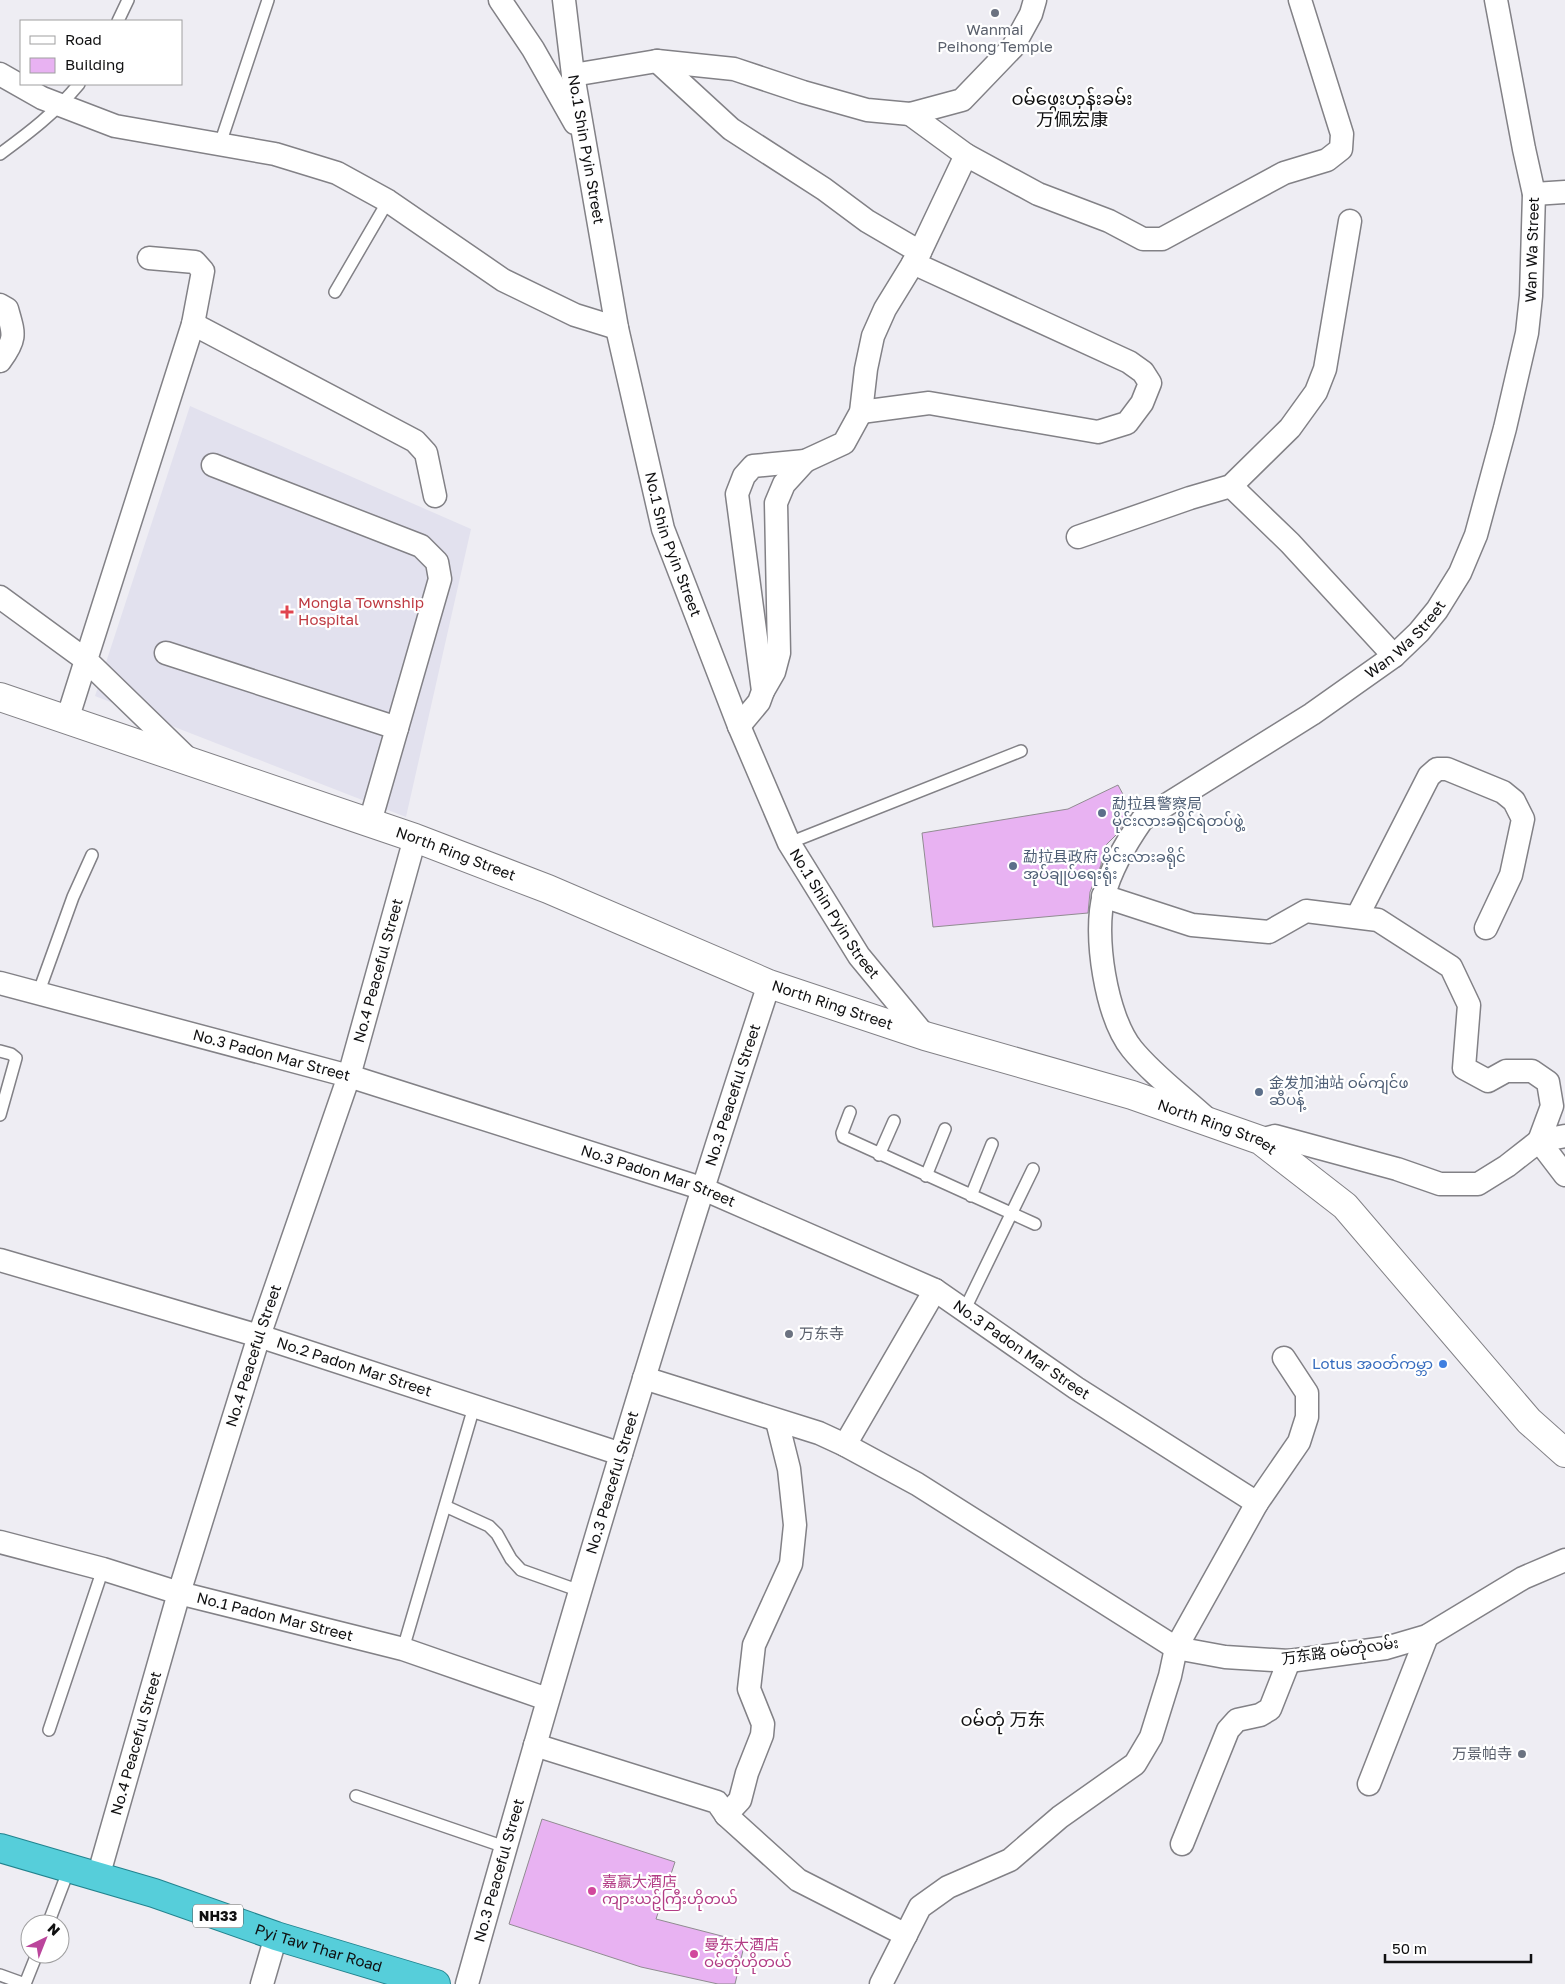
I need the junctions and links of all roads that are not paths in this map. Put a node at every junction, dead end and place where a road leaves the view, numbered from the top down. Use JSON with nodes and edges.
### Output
{"nodes":[{"id":1,"x":128,"y":0,"type":"edge"},
{"id":2,"x":268,"y":0,"type":"edge"},
{"id":3,"x":500,"y":0,"type":"edge"},
{"id":4,"x":564,"y":0,"type":"edge"},
{"id":5,"x":1035,"y":0,"type":"edge"},
{"id":6,"x":1300,"y":0,"type":"edge"},
{"id":7,"x":1496,"y":0,"type":"edge"},
{"id":8,"x":118,"y":20,"type":"edge"},
{"id":9,"x":657,"y":61,"type":"junction"},
{"id":10,"x":0,"y":74,"type":"edge"},
{"id":11,"x":572,"y":75,"type":"junction"},
{"id":12,"x":78,"y":85,"type":"edge"},
{"id":13,"x":61,"y":106,"type":"junction"},
{"id":14,"x":910,"y":114,"type":"junction"},
{"id":15,"x":584,"y":139,"type":"junction"},
{"id":16,"x":220,"y":144,"type":"junction"},
{"id":17,"x":0,"y":154,"type":"edge"},
{"id":18,"x":966,"y":155,"type":"junction"},
{"id":19,"x":1565,"y":192,"type":"edge"},
{"id":20,"x":1534,"y":194,"type":"junction"},
{"id":21,"x":388,"y":200,"type":"junction"},
{"id":22,"x":1350,"y":222,"type":"dead end"},
{"id":23,"x":917,"y":257,"type":"junction"},
{"id":24,"x":149,"y":258,"type":"dead end"},
{"id":25,"x":335,"y":292,"type":"dead end"},
{"id":26,"x":0,"y":305,"type":"edge"},
{"id":27,"x":193,"y":324,"type":"junction"},
{"id":28,"x":617,"y":328,"type":"junction"},
{"id":29,"x":0,"y":361,"type":"edge"},
{"id":30,"x":862,"y":412,"type":"junction"},
{"id":31,"x":806,"y":461,"type":"junction"},
{"id":32,"x":213,"y":465,"type":"dead end"},
{"id":33,"x":1231,"y":486,"type":"junction"},
{"id":34,"x":435,"y":496,"type":"dead end"},
{"id":35,"x":1078,"y":537,"type":"dead end"},
{"id":36,"x":0,"y":597,"type":"edge"},
{"id":37,"x":166,"y":653,"type":"dead end"},
{"id":38,"x":1394,"y":656,"type":"junction"},
{"id":39,"x":86,"y":660,"type":"junction"},
{"id":40,"x":763,"y":691,"type":"junction"},
{"id":41,"x":0,"y":697,"type":"edge"},
{"id":42,"x":67,"y":720,"type":"junction"},
{"id":43,"x":739,"y":726,"type":"junction"},
{"id":44,"x":397,"y":728,"type":"junction"},
{"id":45,"x":1020,"y":752,"type":"dead end"},
{"id":46,"x":190,"y":762,"type":"junction"},
{"id":47,"x":370,"y":822,"type":"junction"},
{"id":48,"x":415,"y":838,"type":"junction"},
{"id":49,"x":789,"y":843,"type":"junction"},
{"id":50,"x":92,"y":855,"type":"dead end"},
{"id":51,"x":1103,"y":896,"type":"junction"},
{"id":52,"x":1357,"y":917,"type":"junction"},
{"id":53,"x":1486,"y":928,"type":"dead end"},
{"id":54,"x":0,"y":983,"type":"edge"},
{"id":55,"x":769,"y":984,"type":"junction"},
{"id":56,"x":38,"y":994,"type":"junction"},
{"id":57,"x":925,"y":1036,"type":"junction"},
{"id":58,"x":0,"y":1051,"type":"edge"},
{"id":59,"x":349,"y":1076,"type":"junction"},
{"id":60,"x":850,"y":1112,"type":"dead end"},
{"id":61,"x":0,"y":1115,"type":"edge"},
{"id":62,"x":894,"y":1121,"type":"dead end"},
{"id":63,"x":1211,"y":1123,"type":"junction"},
{"id":64,"x":945,"y":1129,"type":"dead end"},
{"id":65,"x":1565,"y":1136,"type":"edge"},
{"id":66,"x":1260,"y":1140,"type":"junction"},
{"id":67,"x":1539,"y":1141,"type":"junction"},
{"id":68,"x":992,"y":1144,"type":"dead end"},
{"id":69,"x":878,"y":1155,"type":"junction"},
{"id":70,"x":1033,"y":1169,"type":"dead end"},
{"id":71,"x":1565,"y":1175,"type":"edge"},
{"id":72,"x":926,"y":1176,"type":"junction"},
{"id":73,"x":702,"y":1188,"type":"junction"},
{"id":74,"x":971,"y":1196,"type":"junction"},
{"id":75,"x":1012,"y":1214,"type":"junction"},
{"id":76,"x":1035,"y":1224,"type":"dead end"},
{"id":77,"x":0,"y":1260,"type":"edge"},
{"id":78,"x":935,"y":1290,"type":"junction"},
{"id":79,"x":964,"y":1311,"type":"junction"},
{"id":80,"x":259,"y":1336,"type":"junction"},
{"id":81,"x":1284,"y":1358,"type":"dead end"},
{"id":82,"x":644,"y":1378,"type":"junction"},
{"id":83,"x":474,"y":1406,"type":"junction"},
{"id":84,"x":777,"y":1421,"type":"junction"},
{"id":85,"x":845,"y":1444,"type":"junction"},
{"id":86,"x":1565,"y":1453,"type":"edge"},
{"id":87,"x":621,"y":1454,"type":"junction"},
{"id":88,"x":1256,"y":1503,"type":"junction"},
{"id":89,"x":445,"y":1506,"type":"junction"},
{"id":90,"x":0,"y":1542,"type":"edge"},
{"id":91,"x":1565,"y":1560,"type":"edge"},
{"id":92,"x":103,"y":1569,"type":"junction"},
{"id":93,"x":580,"y":1591,"type":"junction"},
{"id":94,"x":178,"y":1593,"type":"junction"},
{"id":95,"x":1427,"y":1636,"type":"junction"},
{"id":96,"x":1176,"y":1648,"type":"junction"},
{"id":97,"x":403,"y":1649,"type":"junction"},
{"id":98,"x":1289,"y":1661,"type":"junction"},
{"id":99,"x":547,"y":1699,"type":"junction"},
{"id":100,"x":50,"y":1730,"type":"dead end"},
{"id":101,"x":535,"y":1745,"type":"junction"},
{"id":102,"x":1369,"y":1784,"type":"dead end"},
{"id":103,"x":356,"y":1796,"type":"dead end"},
{"id":104,"x":726,"y":1816,"type":"junction"},
{"id":105,"x":1182,"y":1844,"type":"dead end"},
{"id":106,"x":506,"y":1847,"type":"junction"},
{"id":107,"x":0,"y":1848,"type":"edge"},
{"id":108,"x":69,"y":1869,"type":"junction"},
{"id":109,"x":98,"y":1877,"type":"junction"},
{"id":110,"x":52,"y":1914,"type":"edge"},
{"id":111,"x":906,"y":1935,"type":"junction"},
{"id":112,"x":276,"y":1936,"type":"junction"},
{"id":113,"x":33,"y":1964,"type":"edge"},
{"id":114,"x":0,"y":1976,"type":"edge"},
{"id":115,"x":408,"y":1980,"type":"edge"},
{"id":116,"x":25,"y":1984,"type":"edge"},
{"id":117,"x":262,"y":1984,"type":"edge"},
{"id":118,"x":436,"y":1984,"type":"edge"},
{"id":119,"x":467,"y":1984,"type":"edge"},
{"id":120,"x":881,"y":1984,"type":"edge"}],
"edges":[{"from":1,"to":8,"type":"lane"},
{"from":2,"to":16,"type":"lane"},
{"from":3,"to":15,"type":"street"},
{"from":4,"to":11,"type":"street","name":"No.1 Shin Pyin Street"},
{"from":5,"to":14,"type":"street"},
{"from":6,"to":18,"type":"street"},
{"from":7,"to":20,"type":"street","name":"Wan Wa Street"},
{"from":9,"to":11,"type":"street"},
{"from":9,"to":14,"type":"street"},
{"from":9,"to":23,"type":"street"},
{"from":10,"to":13,"type":"street"},
{"from":11,"to":15,"type":"street","name":"No.1 Shin Pyin Street"},
{"from":12,"to":13,"type":"lane"},
{"from":13,"to":16,"type":"street"},
{"from":13,"to":17,"type":"lane"},
{"from":14,"to":18,"type":"street"},
{"from":15,"to":28,"type":"street","name":"No.1 Shin Pyin Street"},
{"from":16,"to":21,"type":"street"},
{"from":18,"to":23,"type":"street"},
{"from":19,"to":20,"type":"street"},
{"from":20,"to":38,"type":"street","name":"Wan Wa Street"},
{"from":21,"to":25,"type":"lane"},
{"from":21,"to":28,"type":"street"},
{"from":22,"to":33,"type":"street"},
{"from":23,"to":30,"type":"street"},
{"from":23,"to":30,"type":"street"},
{"from":24,"to":27,"type":"street"},
{"from":26,"to":29,"type":"street"},
{"from":27,"to":34,"type":"street"},
{"from":27,"to":39,"type":"street"},
{"from":28,"to":43,"type":"street","name":"No.1 Shin Pyin Street"},
{"from":30,"to":31,"type":"street"},
{"from":31,"to":40,"type":"street"},
{"from":31,"to":40,"type":"street"},
{"from":32,"to":44,"type":"street"},
{"from":33,"to":35,"type":"street"},
{"from":33,"to":38,"type":"street"},
{"from":36,"to":39,"type":"street"},
{"from":37,"to":44,"type":"street"},
{"from":38,"to":51,"type":"street","name":"Wan Wa Street"},
{"from":39,"to":42,"type":"street"},
{"from":39,"to":46,"type":"street"},
{"from":40,"to":43,"type":"street"},
{"from":41,"to":42,"type":"street","name":"North Ring Street"},
{"from":42,"to":46,"type":"street","name":"North Ring Street"},
{"from":43,"to":49,"type":"street","name":"No.1 Shin Pyin Street"},
{"from":44,"to":47,"type":"street"},
{"from":45,"to":49,"type":"lane"},
{"from":46,"to":47,"type":"street","name":"North Ring Street"},
{"from":47,"to":48,"type":"street","name":"North Ring Street"},
{"from":48,"to":55,"type":"street","name":"North Ring Street"},
{"from":48,"to":59,"type":"street","name":"No.4 Peaceful Street"},
{"from":49,"to":57,"type":"street","name":"No.1 Shin Pyin Street"},
{"from":50,"to":56,"type":"lane"},
{"from":51,"to":52,"type":"street"},
{"from":51,"to":63,"type":"street","name":"Wan Wa Street"},
{"from":52,"to":53,"type":"street"},
{"from":52,"to":67,"type":"street"},
{"from":54,"to":56,"type":"street","name":"No.3 Padon Mar Street"},
{"from":55,"to":57,"type":"street","name":"North Ring Street"},
{"from":55,"to":73,"type":"street","name":"No.3 Peaceful Street"},
{"from":56,"to":59,"type":"street","name":"No.3 Padon Mar Street"},
{"from":57,"to":63,"type":"street","name":"North Ring Street"},
{"from":58,"to":61,"type":"lane"},
{"from":59,"to":73,"type":"street","name":"No.3 Padon Mar Street"},
{"from":59,"to":80,"type":"street","name":"No.4 Peaceful Street"},
{"from":60,"to":69,"type":"lane"},
{"from":62,"to":69,"type":"lane"},
{"from":63,"to":66,"type":"street","name":"North Ring Street"},
{"from":64,"to":72,"type":"lane"},
{"from":65,"to":67,"type":"street"},
{"from":66,"to":67,"type":"street"},
{"from":66,"to":86,"type":"street","name":"North Ring Street"},
{"from":67,"to":71,"type":"street"},
{"from":68,"to":74,"type":"lane"},
{"from":69,"to":72,"type":"lane"},
{"from":70,"to":75,"type":"lane"},
{"from":72,"to":74,"type":"lane"},
{"from":73,"to":78,"type":"street","name":"No.3 Padon Mar Street"},
{"from":73,"to":82,"type":"street","name":"No.3 Peaceful Street"},
{"from":74,"to":75,"type":"lane"},
{"from":75,"to":76,"type":"lane"},
{"from":75,"to":79,"type":"lane"},
{"from":77,"to":80,"type":"street","name":"No.2 Padon Mar Street"},
{"from":78,"to":79,"type":"street","name":"No.3 Padon Mar Street"},
{"from":78,"to":85,"type":"street"},
{"from":79,"to":88,"type":"street","name":"No.3 Padon Mar Street"},
{"from":80,"to":83,"type":"street","name":"No.2 Padon Mar Street"},
{"from":80,"to":94,"type":"street","name":"No.4 Peaceful Street"},
{"from":81,"to":88,"type":"street"},
{"from":82,"to":84,"type":"street"},
{"from":82,"to":87,"type":"street","name":"No.3 Peaceful Street"},
{"from":83,"to":87,"type":"street","name":"No.2 Padon Mar Street"},
{"from":83,"to":89,"type":"lane"},
{"from":84,"to":85,"type":"street"},
{"from":84,"to":104,"type":"street"},
{"from":85,"to":96,"type":"street"},
{"from":87,"to":93,"type":"street","name":"No.3 Peaceful Street"},
{"from":88,"to":96,"type":"street"},
{"from":89,"to":93,"type":"lane"},
{"from":89,"to":97,"type":"lane"},
{"from":90,"to":92,"type":"street","name":"No.1 Padon Mar Street"},
{"from":91,"to":95,"type":"street","name":"万东路 ဝမ်တုံလမ်း"},
{"from":92,"to":94,"type":"street","name":"No.1 Padon Mar Street"},
{"from":92,"to":100,"type":"lane"},
{"from":93,"to":99,"type":"street","name":"No.3 Peaceful Street"},
{"from":94,"to":97,"type":"street","name":"No.1 Padon Mar Street"},
{"from":94,"to":109,"type":"street","name":"No.4 Peaceful Street"},
{"from":95,"to":98,"type":"street","name":"万东路 ဝမ်တုံလမ်း"},
{"from":95,"to":102,"type":"street"},
{"from":96,"to":98,"type":"street","name":"万东路 ဝမ်တုံလမ်း"},
{"from":96,"to":111,"type":"street"},
{"from":97,"to":99,"type":"street","name":"No.1 Padon Mar Street"},
{"from":98,"to":105,"type":"street"},
{"from":99,"to":101,"type":"street","name":"No.3 Peaceful Street"},
{"from":101,"to":104,"type":"street"},
{"from":101,"to":106,"type":"street","name":"No.3 Peaceful Street"},
{"from":103,"to":106,"type":"lane"},
{"from":104,"to":111,"type":"street"},
{"from":106,"to":119,"type":"street","name":"No.3 Peaceful Street"},
{"from":107,"to":108,"type":"highway","name":"Pyi Taw Thar Road","number":"NH33"},
{"from":108,"to":109,"type":"highway","name":"Pyi Taw Thar Road","number":"NH33"},
{"from":108,"to":110,"type":"lane"},
{"from":109,"to":112,"type":"highway","name":"Pyi Taw Thar Road","number":"NH33"},
{"from":111,"to":120,"type":"street"},
{"from":112,"to":115,"type":"highway","name":"Pyi Taw Thar Road","number":"NH33"},
{"from":112,"to":117,"type":"street"},
{"from":113,"to":116,"type":"lane"},
{"from":114,"to":116,"type":"lane"},
{"from":115,"to":118,"type":"highway","name":"Pyi Taw Thar Road","number":"NH33"}]}
